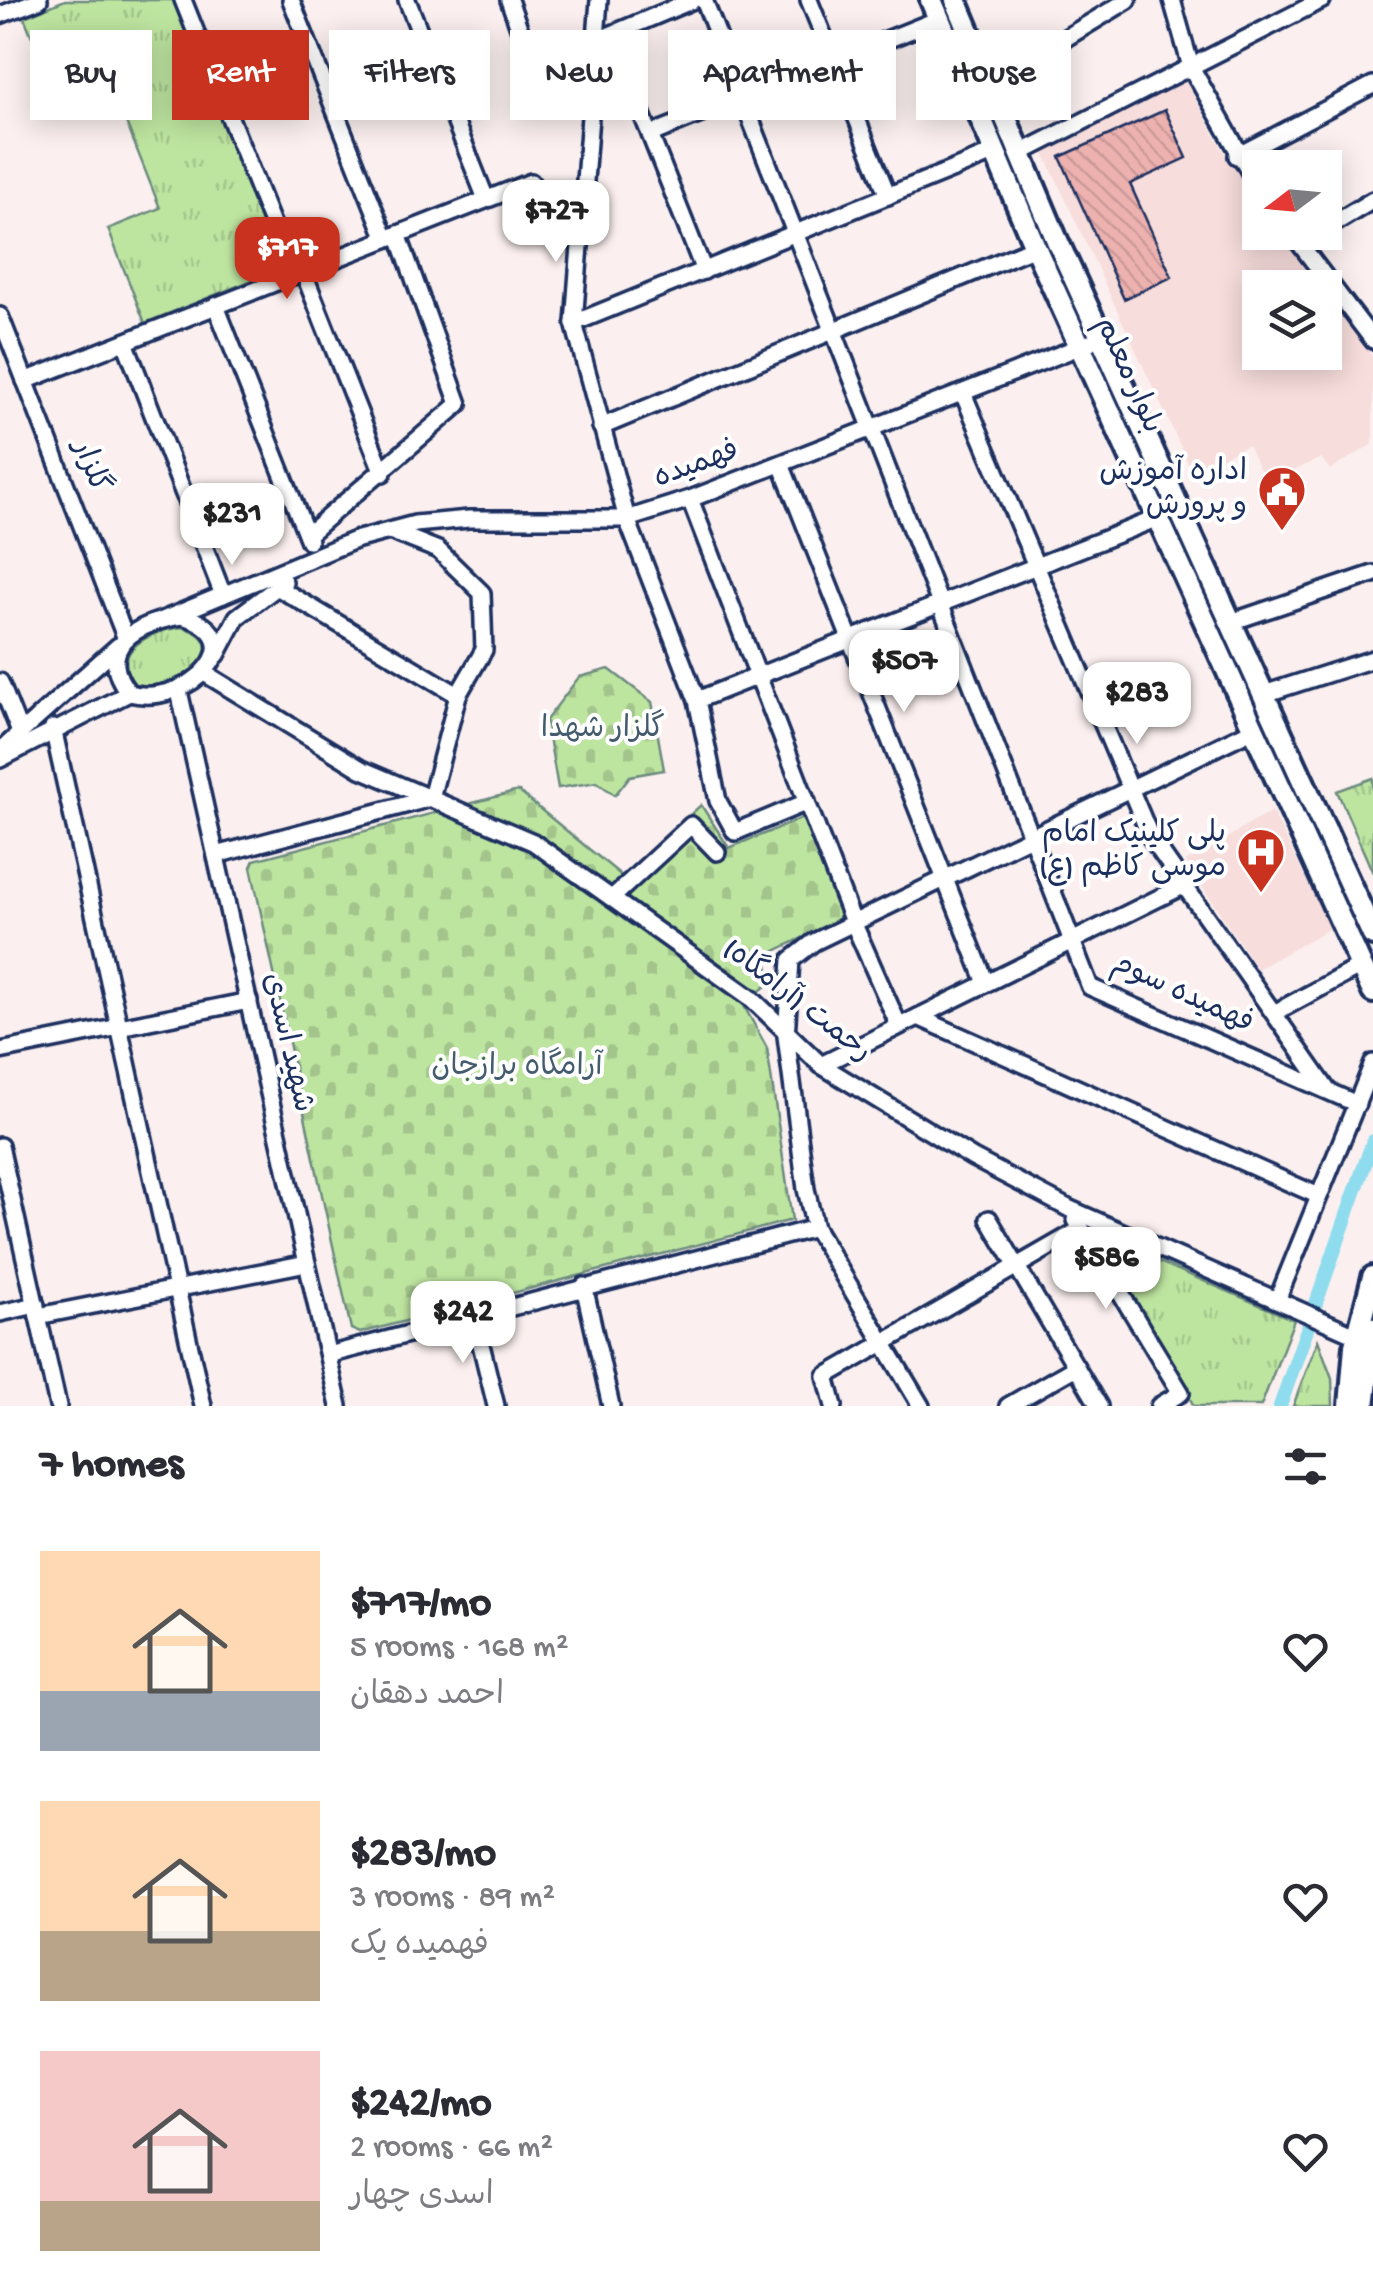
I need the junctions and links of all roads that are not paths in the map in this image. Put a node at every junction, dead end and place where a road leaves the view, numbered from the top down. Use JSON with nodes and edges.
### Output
{"nodes":[{"id":1,"x":39,"y":0,"type":"edge"},
{"id":2,"x":184,"y":0,"type":"edge"},
{"id":3,"x":291,"y":0,"type":"edge"},
{"id":4,"x":406,"y":0,"type":"edge"},
{"id":5,"x":509,"y":0,"type":"edge"},
{"id":6,"x":599,"y":0,"type":"edge"},
{"id":7,"x":693,"y":0,"type":"edge"},
{"id":8,"x":704,"y":0,"type":"edge"},
{"id":9,"x":809,"y":0,"type":"edge"},
{"id":10,"x":956,"y":0,"type":"edge"},
{"id":11,"x":1128,"y":0,"type":"edge"},
{"id":12,"x":1172,"y":0,"type":"edge"},
{"id":13,"x":1322,"y":0,"type":"edge"},
{"id":14,"x":935,"y":10,"type":"edge"},
{"id":15,"x":0,"y":15,"type":"edge"},
{"id":16,"x":520,"y":30,"type":"edge"},
{"id":17,"x":598,"y":30,"type":"edge"},
{"id":18,"x":622,"y":30,"type":"edge"},
{"id":19,"x":715,"y":30,"type":"edge"},
{"id":20,"x":821,"y":30,"type":"edge"},
{"id":21,"x":895,"y":30,"type":"edge"},
{"id":22,"x":968,"y":30,"type":"edge"},
{"id":23,"x":1071,"y":35,"type":"edge"},
{"id":24,"x":1191,"y":67,"type":"junction"},
{"id":25,"x":1373,"y":85,"type":"edge"},
{"id":26,"x":591,"y":120,"type":"edge"},
{"id":27,"x":646,"y":120,"type":"edge"},
{"id":28,"x":687,"y":120,"type":"edge"},
{"id":29,"x":750,"y":120,"type":"edge"},
{"id":30,"x":858,"y":120,"type":"edge"},
{"id":31,"x":1005,"y":120,"type":"edge"},
{"id":32,"x":652,"y":134,"type":"junction"},
{"id":33,"x":994,"y":153,"type":"junction"},
{"id":34,"x":1020,"y":154,"type":"junction"},
{"id":35,"x":1238,"y":156,"type":"junction"},
{"id":36,"x":1242,"y":162,"type":"edge"},
{"id":37,"x":531,"y":182,"type":"dead end"},
{"id":38,"x":888,"y":196,"type":"junction"},
{"id":39,"x":486,"y":200,"type":"junction"},
{"id":40,"x":1373,"y":200,"type":"edge"},
{"id":41,"x":1342,"y":219,"type":"edge"},
{"id":42,"x":794,"y":234,"type":"junction"},
{"id":43,"x":392,"y":236,"type":"junction"},
{"id":44,"x":1035,"y":247,"type":"junction"},
{"id":45,"x":1305,"y":250,"type":"edge"},
{"id":46,"x":704,"y":271,"type":"junction"},
{"id":47,"x":298,"y":273,"type":"junction"},
{"id":48,"x":216,"y":306,"type":"junction"},
{"id":49,"x":0,"y":316,"type":"edge"},
{"id":50,"x":574,"y":323,"type":"junction"},
{"id":51,"x":831,"y":330,"type":"junction"},
{"id":52,"x":1102,"y":337,"type":"junction"},
{"id":53,"x":1373,"y":340,"type":"edge"},
{"id":54,"x":125,"y":342,"type":"junction"},
{"id":55,"x":1081,"y":347,"type":"junction"},
{"id":56,"x":25,"y":380,"type":"junction"},
{"id":57,"x":962,"y":393,"type":"junction"},
{"id":58,"x":601,"y":428,"type":"junction"},
{"id":59,"x":869,"y":430,"type":"junction"},
{"id":60,"x":780,"y":464,"type":"junction"},
{"id":61,"x":384,"y":473,"type":"junction"},
{"id":62,"x":690,"y":499,"type":"junction"},
{"id":63,"x":1158,"y":518,"type":"junction"},
{"id":64,"x":627,"y":519,"type":"junction"},
{"id":65,"x":390,"y":531,"type":"junction"},
{"id":66,"x":306,"y":535,"type":"junction"},
{"id":67,"x":316,"y":558,"type":"junction"},
{"id":68,"x":1041,"y":565,"type":"junction"},
{"id":69,"x":1373,"y":574,"type":"edge"},
{"id":70,"x":278,"y":587,"type":"junction"},
{"id":71,"x":223,"y":596,"type":"junction"},
{"id":72,"x":938,"y":605,"type":"junction"},
{"id":73,"x":165,"y":619,"type":"junction"},
{"id":74,"x":1231,"y":622,"type":"junction"},
{"id":75,"x":125,"y":640,"type":"junction"},
{"id":76,"x":850,"y":640,"type":"junction"},
{"id":77,"x":216,"y":657,"type":"junction"},
{"id":78,"x":1373,"y":659,"type":"edge"},
{"id":79,"x":206,"y":674,"type":"junction"},
{"id":80,"x":758,"y":676,"type":"junction"},
{"id":81,"x":0,"y":682,"type":"edge"},
{"id":82,"x":179,"y":691,"type":"junction"},
{"id":83,"x":129,"y":693,"type":"junction"},
{"id":84,"x":1264,"y":694,"type":"junction"},
{"id":85,"x":458,"y":695,"type":"junction"},
{"id":86,"x":698,"y":700,"type":"junction"},
{"id":87,"x":54,"y":728,"type":"junction"},
{"id":88,"x":1254,"y":729,"type":"junction"},
{"id":89,"x":19,"y":730,"type":"junction"},
{"id":90,"x":0,"y":750,"type":"edge"},
{"id":91,"x":0,"y":759,"type":"edge"},
{"id":92,"x":1134,"y":787,"type":"junction"},
{"id":93,"x":432,"y":798,"type":"junction"},
{"id":94,"x":807,"y":802,"type":"junction"},
{"id":95,"x":1031,"y":837,"type":"junction"},
{"id":96,"x":717,"y":852,"type":"dead end"},
{"id":97,"x":216,"y":854,"type":"junction"},
{"id":98,"x":944,"y":878,"type":"junction"},
{"id":99,"x":1183,"y":886,"type":"junction"},
{"id":100,"x":612,"y":898,"type":"junction"},
{"id":101,"x":853,"y":922,"type":"junction"},
{"id":102,"x":1373,"y":935,"type":"edge"},
{"id":103,"x":1072,"y":941,"type":"junction"},
{"id":104,"x":1361,"y":966,"type":"junction"},
{"id":105,"x":986,"y":983,"type":"junction"},
{"id":106,"x":1373,"y":992,"type":"edge"},
{"id":107,"x":248,"y":1001,"type":"junction"},
{"id":108,"x":1274,"y":1014,"type":"junction"},
{"id":109,"x":918,"y":1016,"type":"junction"},
{"id":110,"x":119,"y":1026,"type":"junction"},
{"id":111,"x":898,"y":1026,"type":"junction"},
{"id":112,"x":786,"y":1036,"type":"junction"},
{"id":113,"x":0,"y":1051,"type":"edge"},
{"id":114,"x":1373,"y":1063,"type":"edge"},
{"id":115,"x":821,"y":1064,"type":"junction"},
{"id":116,"x":1328,"y":1091,"type":"junction"},
{"id":117,"x":1357,"y":1104,"type":"junction"},
{"id":118,"x":0,"y":1146,"type":"edge"},
{"id":119,"x":2,"y":1166,"type":"edge"},
{"id":120,"x":1319,"y":1196,"type":"junction"},
{"id":121,"x":1068,"y":1208,"type":"junction"},
{"id":122,"x":988,"y":1219,"type":"dead end"},
{"id":123,"x":815,"y":1228,"type":"junction"},
{"id":124,"x":1081,"y":1228,"type":"junction"},
{"id":125,"x":307,"y":1263,"type":"junction"},
{"id":126,"x":1016,"y":1265,"type":"junction"},
{"id":127,"x":1373,"y":1276,"type":"edge"},
{"id":128,"x":584,"y":1286,"type":"junction"},
{"id":129,"x":177,"y":1288,"type":"junction"},
{"id":130,"x":1278,"y":1298,"type":"junction"},
{"id":131,"x":37,"y":1310,"type":"junction"},
{"id":132,"x":0,"y":1313,"type":"edge"},
{"id":133,"x":474,"y":1316,"type":"junction"},
{"id":134,"x":1367,"y":1335,"type":"edge"},
{"id":135,"x":887,"y":1343,"type":"junction"},
{"id":136,"x":328,"y":1355,"type":"junction"},
{"id":137,"x":1076,"y":1366,"type":"junction"},
{"id":138,"x":58,"y":1406,"type":"edge"},
{"id":139,"x":203,"y":1406,"type":"edge"},
{"id":140,"x":339,"y":1406,"type":"edge"},
{"id":141,"x":496,"y":1406,"type":"edge"},
{"id":142,"x":612,"y":1406,"type":"edge"},
{"id":143,"x":834,"y":1406,"type":"edge"},
{"id":144,"x":922,"y":1406,"type":"edge"},
{"id":145,"x":1008,"y":1406,"type":"edge"},
{"id":146,"x":1099,"y":1406,"type":"edge"},
{"id":147,"x":1160,"y":1406,"type":"edge"},
{"id":148,"x":1350,"y":1406,"type":"edge"},
{"id":149,"x":1364,"y":1406,"type":"edge"}],
"edges":[{"from":1,"to":15,"type":"street"},
{"from":2,"to":47,"type":"street"},
{"from":3,"to":43,"type":"street"},
{"from":4,"to":39,"type":"street"},
{"from":5,"to":16,"type":"street"},
{"from":6,"to":17,"type":"street"},
{"from":7,"to":18,"type":"street"},
{"from":8,"to":19,"type":"street","name":"فهمیده سوم"},
{"from":9,"to":20,"type":"street"},
{"from":10,"to":22,"type":"main road","name":"بلوار معلم"},
{"from":11,"to":23,"type":"street"},
{"from":12,"to":24,"type":"street"},
{"from":13,"to":24,"type":"street"},
{"from":14,"to":21,"type":"street"},
{"from":14,"to":33,"type":"main road","name":"بلوار معلم"},
{"from":24,"to":34,"type":"street"},
{"from":24,"to":35,"type":"street"},
{"from":25,"to":35,"type":"street"},
{"from":26,"to":50,"type":"street"},
{"from":27,"to":32,"type":"street"},
{"from":28,"to":32,"type":"street"},
{"from":29,"to":42,"type":"street","name":"فهمیده سوم"},
{"from":30,"to":38,"type":"street"},
{"from":31,"to":34,"type":"main road","name":"بلوار معلم"},
{"from":32,"to":46,"type":"street"},
{"from":33,"to":38,"type":"street"},
{"from":33,"to":44,"type":"main road","name":"بلوار معلم"},
{"from":34,"to":52,"type":"main road","name":"بلوار معلم"},
{"from":35,"to":36,"type":"street"},
{"from":37,"to":39,"type":"street"},
{"from":38,"to":42,"type":"street"},
{"from":39,"to":43,"type":"street"},
{"from":40,"to":41,"type":"street"},
{"from":42,"to":46,"type":"street"},
{"from":42,"to":51,"type":"street","name":"فهمیده سوم"},
{"from":43,"to":47,"type":"street"},
{"from":43,"to":61,"type":"street"},
{"from":44,"to":51,"type":"street"},
{"from":44,"to":55,"type":"main road","name":"بلوار معلم"},
{"from":45,"to":53,"type":"street"},
{"from":46,"to":50,"type":"street"},
{"from":47,"to":48,"type":"street"},
{"from":47,"to":61,"type":"street"},
{"from":48,"to":54,"type":"street"},
{"from":48,"to":66,"type":"street"},
{"from":49,"to":56,"type":"street","name":"گلزار"},
{"from":50,"to":58,"type":"street"},
{"from":51,"to":58,"type":"street"},
{"from":51,"to":59,"type":"street","name":"فهمیده سوم"},
{"from":52,"to":55,"type":"street","name":"فهمیده"},
{"from":52,"to":74,"type":"main road","name":"بلوار معلم"},
{"from":54,"to":56,"type":"street"},
{"from":54,"to":71,"type":"street"},
{"from":55,"to":57,"type":"street","name":"فهمیده"},
{"from":55,"to":63,"type":"main road","name":"بلوار معلم"},
{"from":56,"to":75,"type":"street","name":"گلزار"},
{"from":57,"to":59,"type":"street","name":"فهمیده"},
{"from":57,"to":68,"type":"street"},
{"from":58,"to":64,"type":"street"},
{"from":59,"to":60,"type":"street","name":"فهمیده"},
{"from":59,"to":72,"type":"street","name":"فهمیده سوم"},
{"from":60,"to":62,"type":"street","name":"فهمیده"},
{"from":60,"to":76,"type":"street"},
{"from":61,"to":66,"type":"street"},
{"from":62,"to":64,"type":"street","name":"فهمیده"},
{"from":62,"to":80,"type":"street"},
{"from":63,"to":68,"type":"street"},
{"from":63,"to":88,"type":"main road","name":"بلوار معلم"},
{"from":64,"to":65,"type":"street","name":"فهمیده"},
{"from":64,"to":86,"type":"street"},
{"from":65,"to":67,"type":"street","name":"فهمیده"},
{"from":65,"to":85,"type":"street"},
{"from":66,"to":67,"type":"street"},
{"from":67,"to":70,"type":"street"},
{"from":67,"to":71,"type":"street","name":"فهمیده"},
{"from":68,"to":72,"type":"street"},
{"from":68,"to":92,"type":"street"},
{"from":69,"to":74,"type":"street"},
{"from":70,"to":77,"type":"street"},
{"from":70,"to":85,"type":"street"},
{"from":71,"to":73,"type":"street","name":"فهمیده"},
{"from":72,"to":76,"type":"street"},
{"from":72,"to":95,"type":"street","name":"فهمیده سوم"},
{"from":73,"to":75,"type":"street"},
{"from":73,"to":77,"type":"street"},
{"from":74,"to":84,"type":"main road","name":"بلوار معلم"},
{"from":75,"to":83,"type":"street"},
{"from":75,"to":89,"type":"street"},
{"from":76,"to":80,"type":"street"},
{"from":76,"to":98,"type":"street"},
{"from":77,"to":79,"type":"street"},
{"from":78,"to":84,"type":"street"},
{"from":79,"to":82,"type":"street"},
{"from":79,"to":93,"type":"street","name":"رحمت (آرامگاه)"},
{"from":80,"to":86,"type":"street"},
{"from":80,"to":94,"type":"street"},
{"from":81,"to":89,"type":"street"},
{"from":82,"to":83,"type":"street"},
{"from":82,"to":97,"type":"street","name":"شهید اسدی"},
{"from":83,"to":87,"type":"street"},
{"from":84,"to":102,"type":"main road","name":"بلوار معلم"},
{"from":85,"to":93,"type":"street"},
{"from":86,"to":94,"type":"street"},
{"from":87,"to":91,"type":"street"},
{"from":87,"to":110,"type":"street"},
{"from":88,"to":92,"type":"street"},
{"from":88,"to":104,"type":"main road","name":"بلوار معلم"},
{"from":89,"to":90,"type":"street"},
{"from":92,"to":95,"type":"street"},
{"from":92,"to":99,"type":"street"},
{"from":93,"to":97,"type":"street"},
{"from":93,"to":100,"type":"street","name":"رحمت (آرامگاه)"},
{"from":94,"to":101,"type":"street"},
{"from":95,"to":98,"type":"street"},
{"from":95,"to":103,"type":"street","name":"فهمیده سوم"},
{"from":96,"to":100,"type":"street"},
{"from":97,"to":107,"type":"street","name":"شهید اسدی"},
{"from":98,"to":101,"type":"street"},
{"from":98,"to":105,"type":"street"},
{"from":99,"to":103,"type":"street"},
{"from":99,"to":108,"type":"street"},
{"from":100,"to":112,"type":"street","name":"رحمت (آرامگاه)"},
{"from":101,"to":111,"type":"street"},
{"from":101,"to":112,"type":"street"},
{"from":103,"to":105,"type":"street"},
{"from":103,"to":116,"type":"street","name":"فهمیده سوم"},
{"from":104,"to":106,"type":"main road","name":"بلوار معلم"},
{"from":104,"to":108,"type":"street"},
{"from":105,"to":109,"type":"street"},
{"from":107,"to":110,"type":"street"},
{"from":107,"to":125,"type":"street","name":"شهید اسدی"},
{"from":108,"to":116,"type":"street"},
{"from":109,"to":111,"type":"street"},
{"from":109,"to":120,"type":"street"},
{"from":110,"to":113,"type":"street"},
{"from":110,"to":129,"type":"street"},
{"from":111,"to":115,"type":"street"},
{"from":112,"to":115,"type":"street","name":"رحمت (آرامگاه)"},
{"from":112,"to":123,"type":"street"},
{"from":114,"to":117,"type":"street"},
{"from":115,"to":121,"type":"street","name":"رحمت (آرامگاه)"},
{"from":116,"to":117,"type":"street","name":"فهمیده سوم"},
{"from":117,"to":120,"type":"street"},
{"from":118,"to":119,"type":"street"},
{"from":119,"to":131,"type":"street"},
{"from":120,"to":130,"type":"street"},
{"from":121,"to":124,"type":"street"},
{"from":121,"to":130,"type":"street","name":"رحمت (آرامگاه)"},
{"from":122,"to":126,"type":"street"},
{"from":123,"to":128,"type":"street"},
{"from":123,"to":135,"type":"street"},
{"from":124,"to":126,"type":"street"},
{"from":124,"to":147,"type":"street"},
{"from":125,"to":129,"type":"street"},
{"from":125,"to":136,"type":"street","name":"شهید اسدی"},
{"from":126,"to":135,"type":"street"},
{"from":126,"to":137,"type":"street"},
{"from":127,"to":134,"type":"main road"},
{"from":128,"to":133,"type":"street"},
{"from":128,"to":142,"type":"street"},
{"from":129,"to":131,"type":"street"},
{"from":129,"to":139,"type":"street"},
{"from":130,"to":134,"type":"street","name":"رحمت (آرامگاه)"},
{"from":131,"to":132,"type":"street"},
{"from":131,"to":138,"type":"street"},
{"from":133,"to":136,"type":"street"},
{"from":133,"to":141,"type":"street"},
{"from":134,"to":148,"type":"main road"},
{"from":134,"to":149,"type":"main road"},
{"from":135,"to":143,"type":"street"},
{"from":135,"to":144,"type":"street"},
{"from":136,"to":140,"type":"street","name":"شهید اسدی"},
{"from":137,"to":145,"type":"street"},
{"from":137,"to":146,"type":"street"}]}
